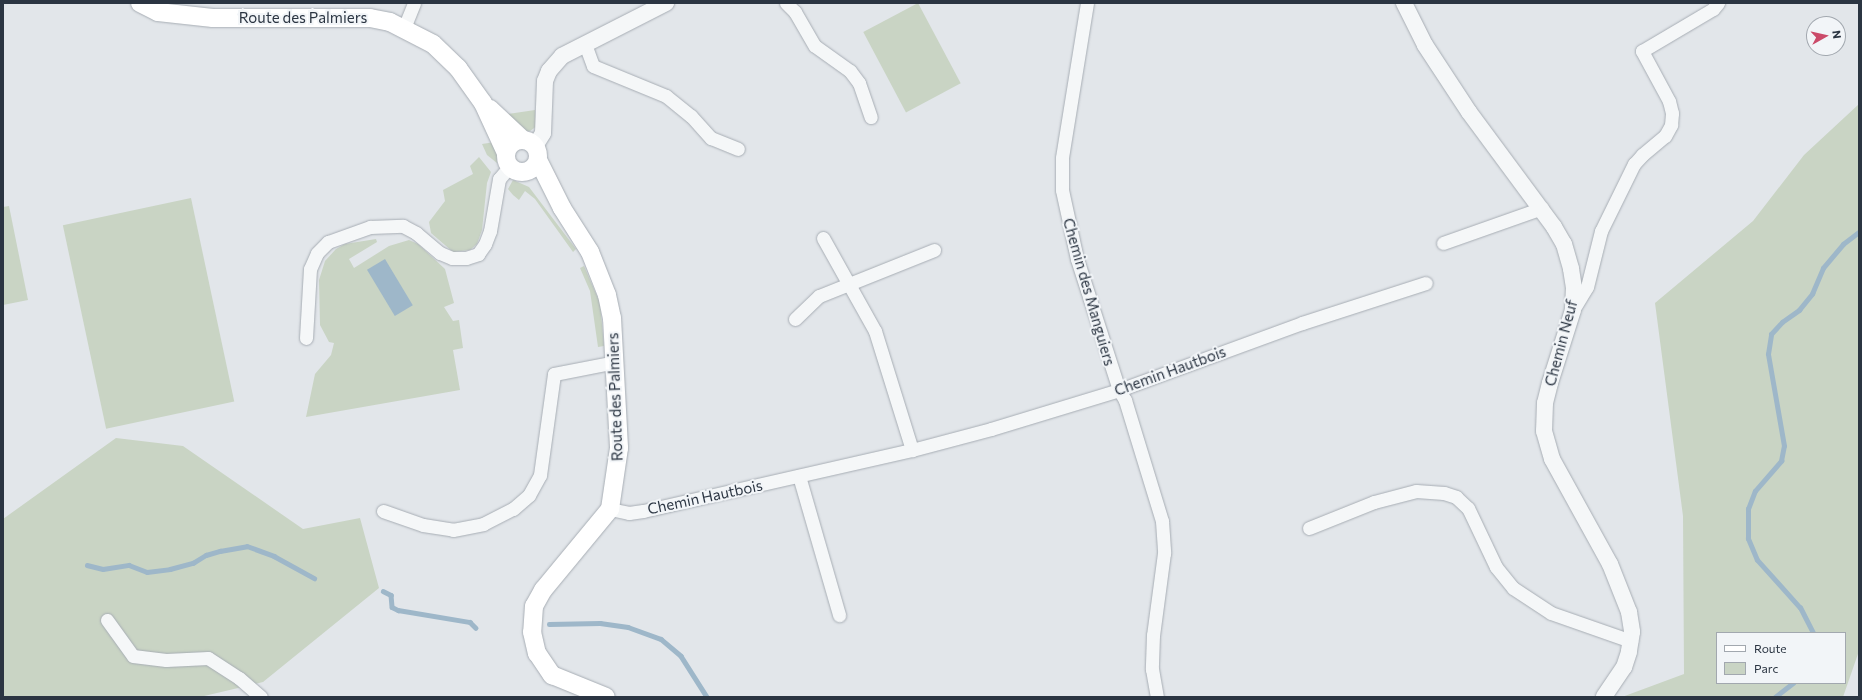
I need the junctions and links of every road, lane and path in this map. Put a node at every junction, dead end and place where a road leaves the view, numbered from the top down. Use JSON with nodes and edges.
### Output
{"nodes":[{"id":1,"x":140,"y":3,"type":"edge"},
{"id":2,"x":414,"y":3,"type":"edge"},
{"id":3,"x":666,"y":3,"type":"edge"},
{"id":4,"x":786,"y":3,"type":"edge"},
{"id":5,"x":1087,"y":3,"type":"edge"},
{"id":6,"x":1404,"y":3,"type":"edge"},
{"id":7,"x":1718,"y":3,"type":"edge"},
{"id":8,"x":404,"y":28,"type":"junction"},
{"id":9,"x":585,"y":44,"type":"junction"},
{"id":10,"x":483,"y":103,"type":"junction"},
{"id":11,"x":871,"y":117,"type":"dead end"},
{"id":12,"x":532,"y":148,"type":"junction"},
{"id":13,"x":738,"y":149,"type":"dead end"},
{"id":14,"x":513,"y":164,"type":"junction"},
{"id":15,"x":562,"y":208,"type":"junction"},
{"id":16,"x":1542,"y":208,"type":"junction"},
{"id":17,"x":823,"y":238,"type":"dead end"},
{"id":18,"x":1443,"y":243,"type":"dead end"},
{"id":19,"x":934,"y":250,"type":"dead end"},
{"id":20,"x":1426,"y":283,"type":"dead end"},
{"id":21,"x":849,"y":284,"type":"junction"},
{"id":22,"x":1573,"y":310,"type":"junction"},
{"id":23,"x":795,"y":319,"type":"dead end"},
{"id":24,"x":306,"y":338,"type":"dead end"},
{"id":25,"x":614,"y":362,"type":"junction"},
{"id":26,"x":1119,"y":390,"type":"junction"},
{"id":27,"x":912,"y":450,"type":"junction"},
{"id":28,"x":799,"y":476,"type":"junction"},
{"id":29,"x":610,"y":509,"type":"junction"},
{"id":30,"x":383,"y":510,"type":"dead end"},
{"id":31,"x":1309,"y":528,"type":"dead end"},
{"id":32,"x":840,"y":615,"type":"dead end"},
{"id":33,"x":107,"y":620,"type":"dead end"},
{"id":34,"x":1631,"y":641,"type":"junction"},
{"id":35,"x":261,"y":697,"type":"edge"},
{"id":36,"x":606,"y":697,"type":"edge"},
{"id":37,"x":1157,"y":697,"type":"edge"},
{"id":38,"x":1604,"y":697,"type":"edge"}],
"edges":[{"from":1,"to":8,"type":"main road","name":"Route des Palmiers"},
{"from":2,"to":8,"type":"street"},
{"from":3,"to":9,"type":"street"},
{"from":4,"to":11,"type":"street"},
{"from":5,"to":26,"type":"street","name":"Chemin des Manguiers"},
{"from":6,"to":16,"type":"street","name":"Chemin Neuf"},
{"from":7,"to":22,"type":"street"},
{"from":8,"to":10,"type":"main road","name":"Route des Palmiers"},
{"from":9,"to":12,"type":"street"},
{"from":9,"to":13,"type":"street"},
{"from":10,"to":12,"type":"main road","name":"Route des Palmiers"},
{"from":10,"to":14,"type":"main road","name":"Route des Palmiers"},
{"from":12,"to":14,"type":"main road"},
{"from":12,"to":14,"type":"main road"},
{"from":12,"to":15,"type":"main road","name":"Route des Palmiers"},
{"from":14,"to":15,"type":"main road","name":"Route des Palmiers"},
{"from":14,"to":24,"type":"street"},
{"from":15,"to":25,"type":"main road","name":"Route des Palmiers"},
{"from":16,"to":18,"type":"street"},
{"from":16,"to":22,"type":"street","name":"Chemin Neuf"},
{"from":17,"to":21,"type":"street"},
{"from":19,"to":21,"type":"street"},
{"from":20,"to":26,"type":"street","name":"Chemin Hautbois"},
{"from":21,"to":23,"type":"street"},
{"from":21,"to":27,"type":"street"},
{"from":22,"to":34,"type":"street","name":"Chemin Neuf"},
{"from":25,"to":29,"type":"main road","name":"Route des Palmiers"},
{"from":25,"to":30,"type":"street"},
{"from":26,"to":27,"type":"street","name":"Chemin Hautbois"},
{"from":26,"to":37,"type":"street","name":"Chemin des Manguiers"},
{"from":27,"to":28,"type":"street","name":"Chemin Hautbois"},
{"from":28,"to":29,"type":"street","name":"Chemin Hautbois"},
{"from":28,"to":32,"type":"street"},
{"from":29,"to":36,"type":"main road"},
{"from":31,"to":34,"type":"street"},
{"from":33,"to":35,"type":"street"},
{"from":34,"to":38,"type":"street","name":"Chemin Neuf"}]}
